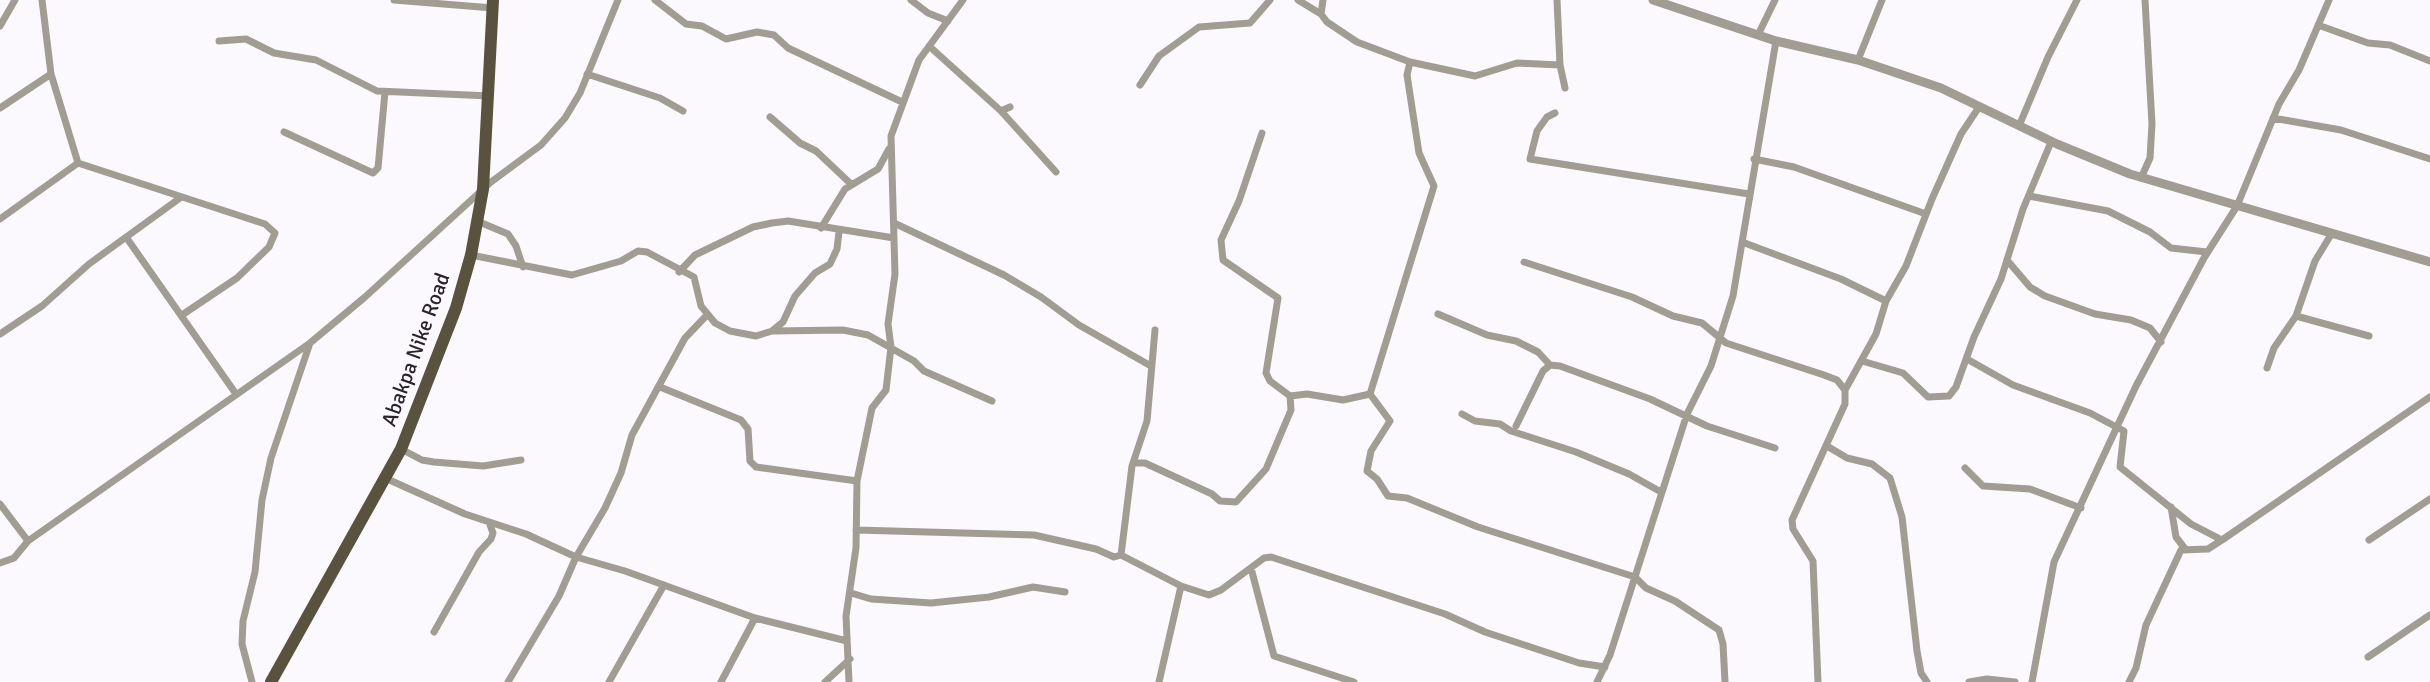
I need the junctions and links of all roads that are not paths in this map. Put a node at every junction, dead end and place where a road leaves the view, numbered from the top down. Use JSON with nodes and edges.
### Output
{"nodes":[{"id":1,"x":15,"y":0,"type":"edge"},
{"id":2,"x":42,"y":0,"type":"edge"},
{"id":3,"x":394,"y":0,"type":"edge"},
{"id":4,"x":618,"y":0,"type":"edge"},
{"id":5,"x":655,"y":0,"type":"edge"},
{"id":6,"x":911,"y":0,"type":"edge"},
{"id":7,"x":963,"y":0,"type":"edge"},
{"id":8,"x":1270,"y":0,"type":"edge"},
{"id":9,"x":1298,"y":0,"type":"edge"},
{"id":10,"x":1323,"y":0,"type":"edge"},
{"id":11,"x":1557,"y":0,"type":"edge"},
{"id":12,"x":1653,"y":0,"type":"edge"},
{"id":13,"x":1774,"y":0,"type":"edge"},
{"id":14,"x":1882,"y":0,"type":"edge"},
{"id":15,"x":2077,"y":0,"type":"edge"},
{"id":16,"x":2145,"y":0,"type":"edge"},
{"id":17,"x":2329,"y":0,"type":"edge"},
{"id":18,"x":493,"y":4,"type":"edge"},
{"id":19,"x":1321,"y":14,"type":"junction"},
{"id":20,"x":948,"y":21,"type":"junction"},
{"id":21,"x":2318,"y":25,"type":"junction"},
{"id":22,"x":0,"y":26,"type":"edge"},
{"id":23,"x":1758,"y":35,"type":"junction"},
{"id":24,"x":219,"y":41,"type":"dead end"},
{"id":25,"x":1776,"y":41,"type":"junction"},
{"id":26,"x":929,"y":46,"type":"junction"},
{"id":27,"x":1858,"y":60,"type":"junction"},
{"id":28,"x":2430,"y":61,"type":"edge"},
{"id":29,"x":1410,"y":62,"type":"junction"},
{"id":30,"x":1560,"y":65,"type":"junction"},
{"id":31,"x":51,"y":74,"type":"junction"},
{"id":32,"x":587,"y":74,"type":"junction"},
{"id":33,"x":1140,"y":85,"type":"dead end"},
{"id":34,"x":1565,"y":88,"type":"dead end"},
{"id":35,"x":386,"y":92,"type":"junction"},
{"id":36,"x":490,"y":96,"type":"junction"},
{"id":37,"x":902,"y":102,"type":"junction"},
{"id":38,"x":1010,"y":107,"type":"dead end"},
{"id":39,"x":1979,"y":107,"type":"junction"},
{"id":40,"x":0,"y":108,"type":"edge"},
{"id":41,"x":683,"y":111,"type":"dead end"},
{"id":42,"x":1000,"y":111,"type":"junction"},
{"id":43,"x":1555,"y":113,"type":"dead end"},
{"id":44,"x":770,"y":117,"type":"dead end"},
{"id":45,"x":2273,"y":118,"type":"junction"},
{"id":46,"x":2019,"y":126,"type":"junction"},
{"id":47,"x":284,"y":132,"type":"dead end"},
{"id":48,"x":1262,"y":133,"type":"dead end"},
{"id":49,"x":2051,"y":142,"type":"junction"},
{"id":50,"x":889,"y":148,"type":"junction"},
{"id":51,"x":1754,"y":159,"type":"junction"},
{"id":52,"x":2430,"y":159,"type":"edge"},
{"id":53,"x":78,"y":163,"type":"junction"},
{"id":54,"x":1056,"y":172,"type":"dead end"},
{"id":55,"x":2141,"y":178,"type":"junction"},
{"id":56,"x":851,"y":184,"type":"junction"},
{"id":57,"x":483,"y":189,"type":"junction"},
{"id":58,"x":1749,"y":194,"type":"junction"},
{"id":59,"x":2029,"y":196,"type":"junction"},
{"id":60,"x":180,"y":198,"type":"junction"},
{"id":61,"x":2237,"y":206,"type":"junction"},
{"id":62,"x":1926,"y":214,"type":"junction"},
{"id":63,"x":0,"y":219,"type":"edge"},
{"id":64,"x":477,"y":221,"type":"junction"},
{"id":65,"x":894,"y":223,"type":"junction"},
{"id":66,"x":821,"y":228,"type":"junction"},
{"id":67,"x":839,"y":232,"type":"junction"},
{"id":68,"x":2332,"y":233,"type":"junction"},
{"id":69,"x":126,"y":237,"type":"junction"},
{"id":70,"x":894,"y":238,"type":"junction"},
{"id":71,"x":1742,"y":242,"type":"junction"},
{"id":72,"x":2207,"y":252,"type":"junction"},
{"id":73,"x":471,"y":255,"type":"junction"},
{"id":74,"x":2007,"y":260,"type":"junction"},
{"id":75,"x":1524,"y":262,"type":"dead end"},
{"id":76,"x":2430,"y":262,"type":"edge"},
{"id":77,"x":523,"y":267,"type":"junction"},
{"id":78,"x":679,"y":272,"type":"junction"},
{"id":79,"x":1886,"y":301,"type":"junction"},
{"id":80,"x":1438,"y":314,"type":"dead end"},
{"id":81,"x":182,"y":315,"type":"junction"},
{"id":82,"x":707,"y":315,"type":"junction"},
{"id":83,"x":2296,"y":316,"type":"junction"},
{"id":84,"x":1155,"y":330,"type":"dead end"},
{"id":85,"x":772,"y":331,"type":"junction"},
{"id":86,"x":0,"y":334,"type":"edge"},
{"id":87,"x":2368,"y":336,"type":"dead end"},
{"id":88,"x":1719,"y":339,"type":"junction"},
{"id":89,"x":2161,"y":342,"type":"junction"},
{"id":90,"x":310,"y":343,"type":"junction"},
{"id":91,"x":891,"y":347,"type":"junction"},
{"id":92,"x":1967,"y":359,"type":"junction"},
{"id":93,"x":1862,"y":361,"type":"junction"},
{"id":94,"x":1550,"y":365,"type":"junction"},
{"id":95,"x":1151,"y":366,"type":"junction"},
{"id":96,"x":2267,"y":368,"type":"dead end"},
{"id":97,"x":660,"y":387,"type":"junction"},
{"id":98,"x":1845,"y":390,"type":"junction"},
{"id":99,"x":236,"y":394,"type":"junction"},
{"id":100,"x":1370,"y":394,"type":"junction"},
{"id":101,"x":1290,"y":396,"type":"junction"},
{"id":102,"x":2430,"y":397,"type":"edge"},
{"id":103,"x":992,"y":401,"type":"dead end"},
{"id":104,"x":1462,"y":414,"type":"dead end"},
{"id":105,"x":1687,"y":414,"type":"junction"},
{"id":106,"x":1516,"y":426,"type":"dead end"},
{"id":107,"x":2118,"y":427,"type":"junction"},
{"id":108,"x":1827,"y":446,"type":"junction"},
{"id":109,"x":1775,"y":448,"type":"dead end"},
{"id":110,"x":401,"y":449,"type":"junction"},
{"id":111,"x":521,"y":460,"type":"dead end"},
{"id":112,"x":1133,"y":463,"type":"junction"},
{"id":113,"x":1965,"y":467,"type":"dead end"},
{"id":114,"x":385,"y":478,"type":"junction"},
{"id":115,"x":857,"y":481,"type":"junction"},
{"id":116,"x":1661,"y":492,"type":"junction"},
{"id":117,"x":2430,"y":499,"type":"edge"},
{"id":118,"x":0,"y":505,"type":"edge"},
{"id":119,"x":2171,"y":506,"type":"junction"},
{"id":120,"x":2081,"y":508,"type":"junction"},
{"id":121,"x":489,"y":522,"type":"junction"},
{"id":122,"x":856,"y":530,"type":"junction"},
{"id":123,"x":2222,"y":540,"type":"junction"},
{"id":124,"x":2369,"y":540,"type":"dead end"},
{"id":125,"x":28,"y":541,"type":"junction"},
{"id":126,"x":2186,"y":550,"type":"junction"},
{"id":127,"x":1121,"y":555,"type":"junction"},
{"id":128,"x":576,"y":557,"type":"junction"},
{"id":129,"x":0,"y":563,"type":"edge"},
{"id":130,"x":1251,"y":568,"type":"junction"},
{"id":131,"x":1635,"y":577,"type":"junction"},
{"id":132,"x":664,"y":585,"type":"junction"},
{"id":133,"x":1181,"y":586,"type":"junction"},
{"id":134,"x":1065,"y":592,"type":"dead end"},
{"id":135,"x":851,"y":593,"type":"junction"},
{"id":136,"x":2430,"y":615,"type":"edge"},
{"id":137,"x":755,"y":618,"type":"junction"},
{"id":138,"x":434,"y":632,"type":"dead end"},
{"id":139,"x":848,"y":641,"type":"junction"},
{"id":140,"x":2368,"y":657,"type":"dead end"},
{"id":141,"x":850,"y":659,"type":"junction"},
{"id":142,"x":1605,"y":667,"type":"junction"},
{"id":143,"x":252,"y":682,"type":"edge"},
{"id":144,"x":271,"y":682,"type":"edge"},
{"id":145,"x":508,"y":682,"type":"edge"},
{"id":146,"x":609,"y":682,"type":"edge"},
{"id":147,"x":721,"y":682,"type":"edge"},
{"id":148,"x":825,"y":682,"type":"edge"},
{"id":149,"x":849,"y":682,"type":"edge"},
{"id":150,"x":1159,"y":682,"type":"edge"},
{"id":151,"x":1354,"y":682,"type":"edge"},
{"id":152,"x":1597,"y":682,"type":"edge"},
{"id":153,"x":1726,"y":682,"type":"edge"},
{"id":154,"x":1818,"y":682,"type":"edge"},
{"id":155,"x":1927,"y":682,"type":"edge"},
{"id":156,"x":1969,"y":682,"type":"edge"},
{"id":157,"x":2015,"y":682,"type":"edge"},
{"id":158,"x":2032,"y":682,"type":"edge"},
{"id":159,"x":2129,"y":682,"type":"edge"}],
"edges":[{"from":1,"to":22,"type":"street"},
{"from":2,"to":31,"type":"street"},
{"from":3,"to":18,"type":"street"},
{"from":4,"to":32,"type":"street"},
{"from":5,"to":37,"type":"street"},
{"from":6,"to":20,"type":"street"},
{"from":7,"to":20,"type":"street"},
{"from":8,"to":33,"type":"street"},
{"from":9,"to":19,"type":"street"},
{"from":10,"to":19,"type":"street"},
{"from":11,"to":30,"type":"street"},
{"from":12,"to":23,"type":"street"},
{"from":13,"to":23,"type":"street"},
{"from":14,"to":27,"type":"street"},
{"from":15,"to":46,"type":"street"},
{"from":16,"to":55,"type":"street"},
{"from":17,"to":21,"type":"street"},
{"from":18,"to":36,"type":"main road","name":"Abakpa Nike Road"},
{"from":19,"to":29,"type":"street"},
{"from":20,"to":26,"type":"street"},
{"from":21,"to":28,"type":"street"},
{"from":21,"to":45,"type":"street"},
{"from":23,"to":25,"type":"street"},
{"from":24,"to":35,"type":"street"},
{"from":25,"to":27,"type":"street"},
{"from":25,"to":51,"type":"street"},
{"from":26,"to":37,"type":"street"},
{"from":26,"to":42,"type":"street"},
{"from":27,"to":39,"type":"street"},
{"from":29,"to":30,"type":"street"},
{"from":29,"to":100,"type":"street"},
{"from":30,"to":34,"type":"street"},
{"from":31,"to":40,"type":"street"},
{"from":31,"to":53,"type":"street"},
{"from":32,"to":41,"type":"street"},
{"from":32,"to":57,"type":"street"},
{"from":35,"to":36,"type":"street"},
{"from":35,"to":47,"type":"street"},
{"from":36,"to":57,"type":"main road","name":"Abakpa Nike Road"},
{"from":37,"to":50,"type":"street"},
{"from":38,"to":42,"type":"street"},
{"from":39,"to":46,"type":"street"},
{"from":39,"to":62,"type":"street"},
{"from":42,"to":54,"type":"street"},
{"from":43,"to":58,"type":"street"},
{"from":44,"to":56,"type":"street"},
{"from":45,"to":52,"type":"street"},
{"from":45,"to":61,"type":"street"},
{"from":46,"to":49,"type":"street"},
{"from":48,"to":101,"type":"street"},
{"from":49,"to":55,"type":"street"},
{"from":49,"to":59,"type":"street"},
{"from":50,"to":56,"type":"street"},
{"from":50,"to":65,"type":"street"},
{"from":51,"to":58,"type":"street"},
{"from":51,"to":62,"type":"street"},
{"from":53,"to":60,"type":"street"},
{"from":53,"to":63,"type":"street"},
{"from":55,"to":61,"type":"street"},
{"from":56,"to":66,"type":"street"},
{"from":57,"to":64,"type":"main road","name":"Abakpa Nike Road"},
{"from":57,"to":90,"type":"street"},
{"from":58,"to":71,"type":"street"},
{"from":59,"to":72,"type":"street"},
{"from":59,"to":74,"type":"street"},
{"from":60,"to":69,"type":"street"},
{"from":60,"to":81,"type":"street"},
{"from":61,"to":68,"type":"street"},
{"from":61,"to":72,"type":"street"},
{"from":62,"to":79,"type":"street"},
{"from":64,"to":73,"type":"main road","name":"Abakpa Nike Road"},
{"from":64,"to":77,"type":"street"},
{"from":65,"to":70,"type":"street"},
{"from":65,"to":95,"type":"street"},
{"from":66,"to":67,"type":"street"},
{"from":66,"to":78,"type":"street"},
{"from":67,"to":70,"type":"street"},
{"from":67,"to":85,"type":"street"},
{"from":68,"to":76,"type":"street"},
{"from":68,"to":83,"type":"street"},
{"from":69,"to":81,"type":"street"},
{"from":69,"to":86,"type":"street"},
{"from":70,"to":91,"type":"street"},
{"from":71,"to":79,"type":"street"},
{"from":71,"to":88,"type":"street"},
{"from":72,"to":89,"type":"street"},
{"from":73,"to":77,"type":"street"},
{"from":73,"to":110,"type":"main road","name":"Abakpa Nike Road"},
{"from":74,"to":89,"type":"street"},
{"from":74,"to":92,"type":"street"},
{"from":75,"to":88,"type":"street"},
{"from":77,"to":78,"type":"street"},
{"from":78,"to":82,"type":"street"},
{"from":79,"to":93,"type":"street"},
{"from":80,"to":94,"type":"street"},
{"from":81,"to":99,"type":"street"},
{"from":82,"to":85,"type":"street"},
{"from":82,"to":97,"type":"street"},
{"from":83,"to":87,"type":"street"},
{"from":83,"to":96,"type":"street"},
{"from":84,"to":95,"type":"street"},
{"from":85,"to":91,"type":"street"},
{"from":88,"to":98,"type":"street"},
{"from":88,"to":105,"type":"street"},
{"from":89,"to":107,"type":"street"},
{"from":90,"to":99,"type":"street"},
{"from":90,"to":143,"type":"street"},
{"from":91,"to":103,"type":"street"},
{"from":91,"to":115,"type":"street"},
{"from":92,"to":93,"type":"street"},
{"from":92,"to":107,"type":"street"},
{"from":93,"to":98,"type":"street"},
{"from":94,"to":105,"type":"street"},
{"from":94,"to":106,"type":"street"},
{"from":95,"to":112,"type":"street"},
{"from":97,"to":115,"type":"street"},
{"from":97,"to":128,"type":"street"},
{"from":98,"to":108,"type":"street"},
{"from":99,"to":125,"type":"street"},
{"from":100,"to":101,"type":"street"},
{"from":100,"to":131,"type":"street"},
{"from":101,"to":112,"type":"street"},
{"from":102,"to":123,"type":"street"},
{"from":104,"to":116,"type":"street"},
{"from":105,"to":109,"type":"street"},
{"from":105,"to":116,"type":"street"},
{"from":107,"to":119,"type":"street"},
{"from":107,"to":120,"type":"street"},
{"from":108,"to":154,"type":"street"},
{"from":108,"to":155,"type":"street"},
{"from":110,"to":111,"type":"street"},
{"from":110,"to":114,"type":"main road","name":"Abakpa Nike Road"},
{"from":112,"to":127,"type":"street"},
{"from":113,"to":120,"type":"street"},
{"from":114,"to":121,"type":"street"},
{"from":114,"to":144,"type":"main road","name":"Abakpa Nike Road"},
{"from":115,"to":122,"type":"street"},
{"from":116,"to":131,"type":"street"},
{"from":117,"to":124,"type":"street"},
{"from":118,"to":125,"type":"street"},
{"from":119,"to":123,"type":"street"},
{"from":119,"to":126,"type":"street"},
{"from":120,"to":158,"type":"street"},
{"from":121,"to":128,"type":"street"},
{"from":121,"to":138,"type":"street"},
{"from":122,"to":127,"type":"street"},
{"from":122,"to":135,"type":"street"},
{"from":123,"to":126,"type":"street"},
{"from":125,"to":129,"type":"street"},
{"from":126,"to":159,"type":"street"},
{"from":127,"to":133,"type":"street"},
{"from":128,"to":132,"type":"street"},
{"from":128,"to":145,"type":"street"},
{"from":130,"to":133,"type":"street"},
{"from":130,"to":142,"type":"street"},
{"from":130,"to":151,"type":"street"},
{"from":131,"to":142,"type":"street"},
{"from":131,"to":153,"type":"street"},
{"from":132,"to":137,"type":"street"},
{"from":132,"to":146,"type":"street"},
{"from":133,"to":150,"type":"street"},
{"from":134,"to":135,"type":"street"},
{"from":135,"to":139,"type":"street"},
{"from":136,"to":140,"type":"street"},
{"from":137,"to":139,"type":"street"},
{"from":137,"to":147,"type":"street"},
{"from":139,"to":141,"type":"street"},
{"from":141,"to":148,"type":"street"},
{"from":141,"to":149,"type":"street"},
{"from":142,"to":152,"type":"street"},
{"from":156,"to":157,"type":"street"}]}
